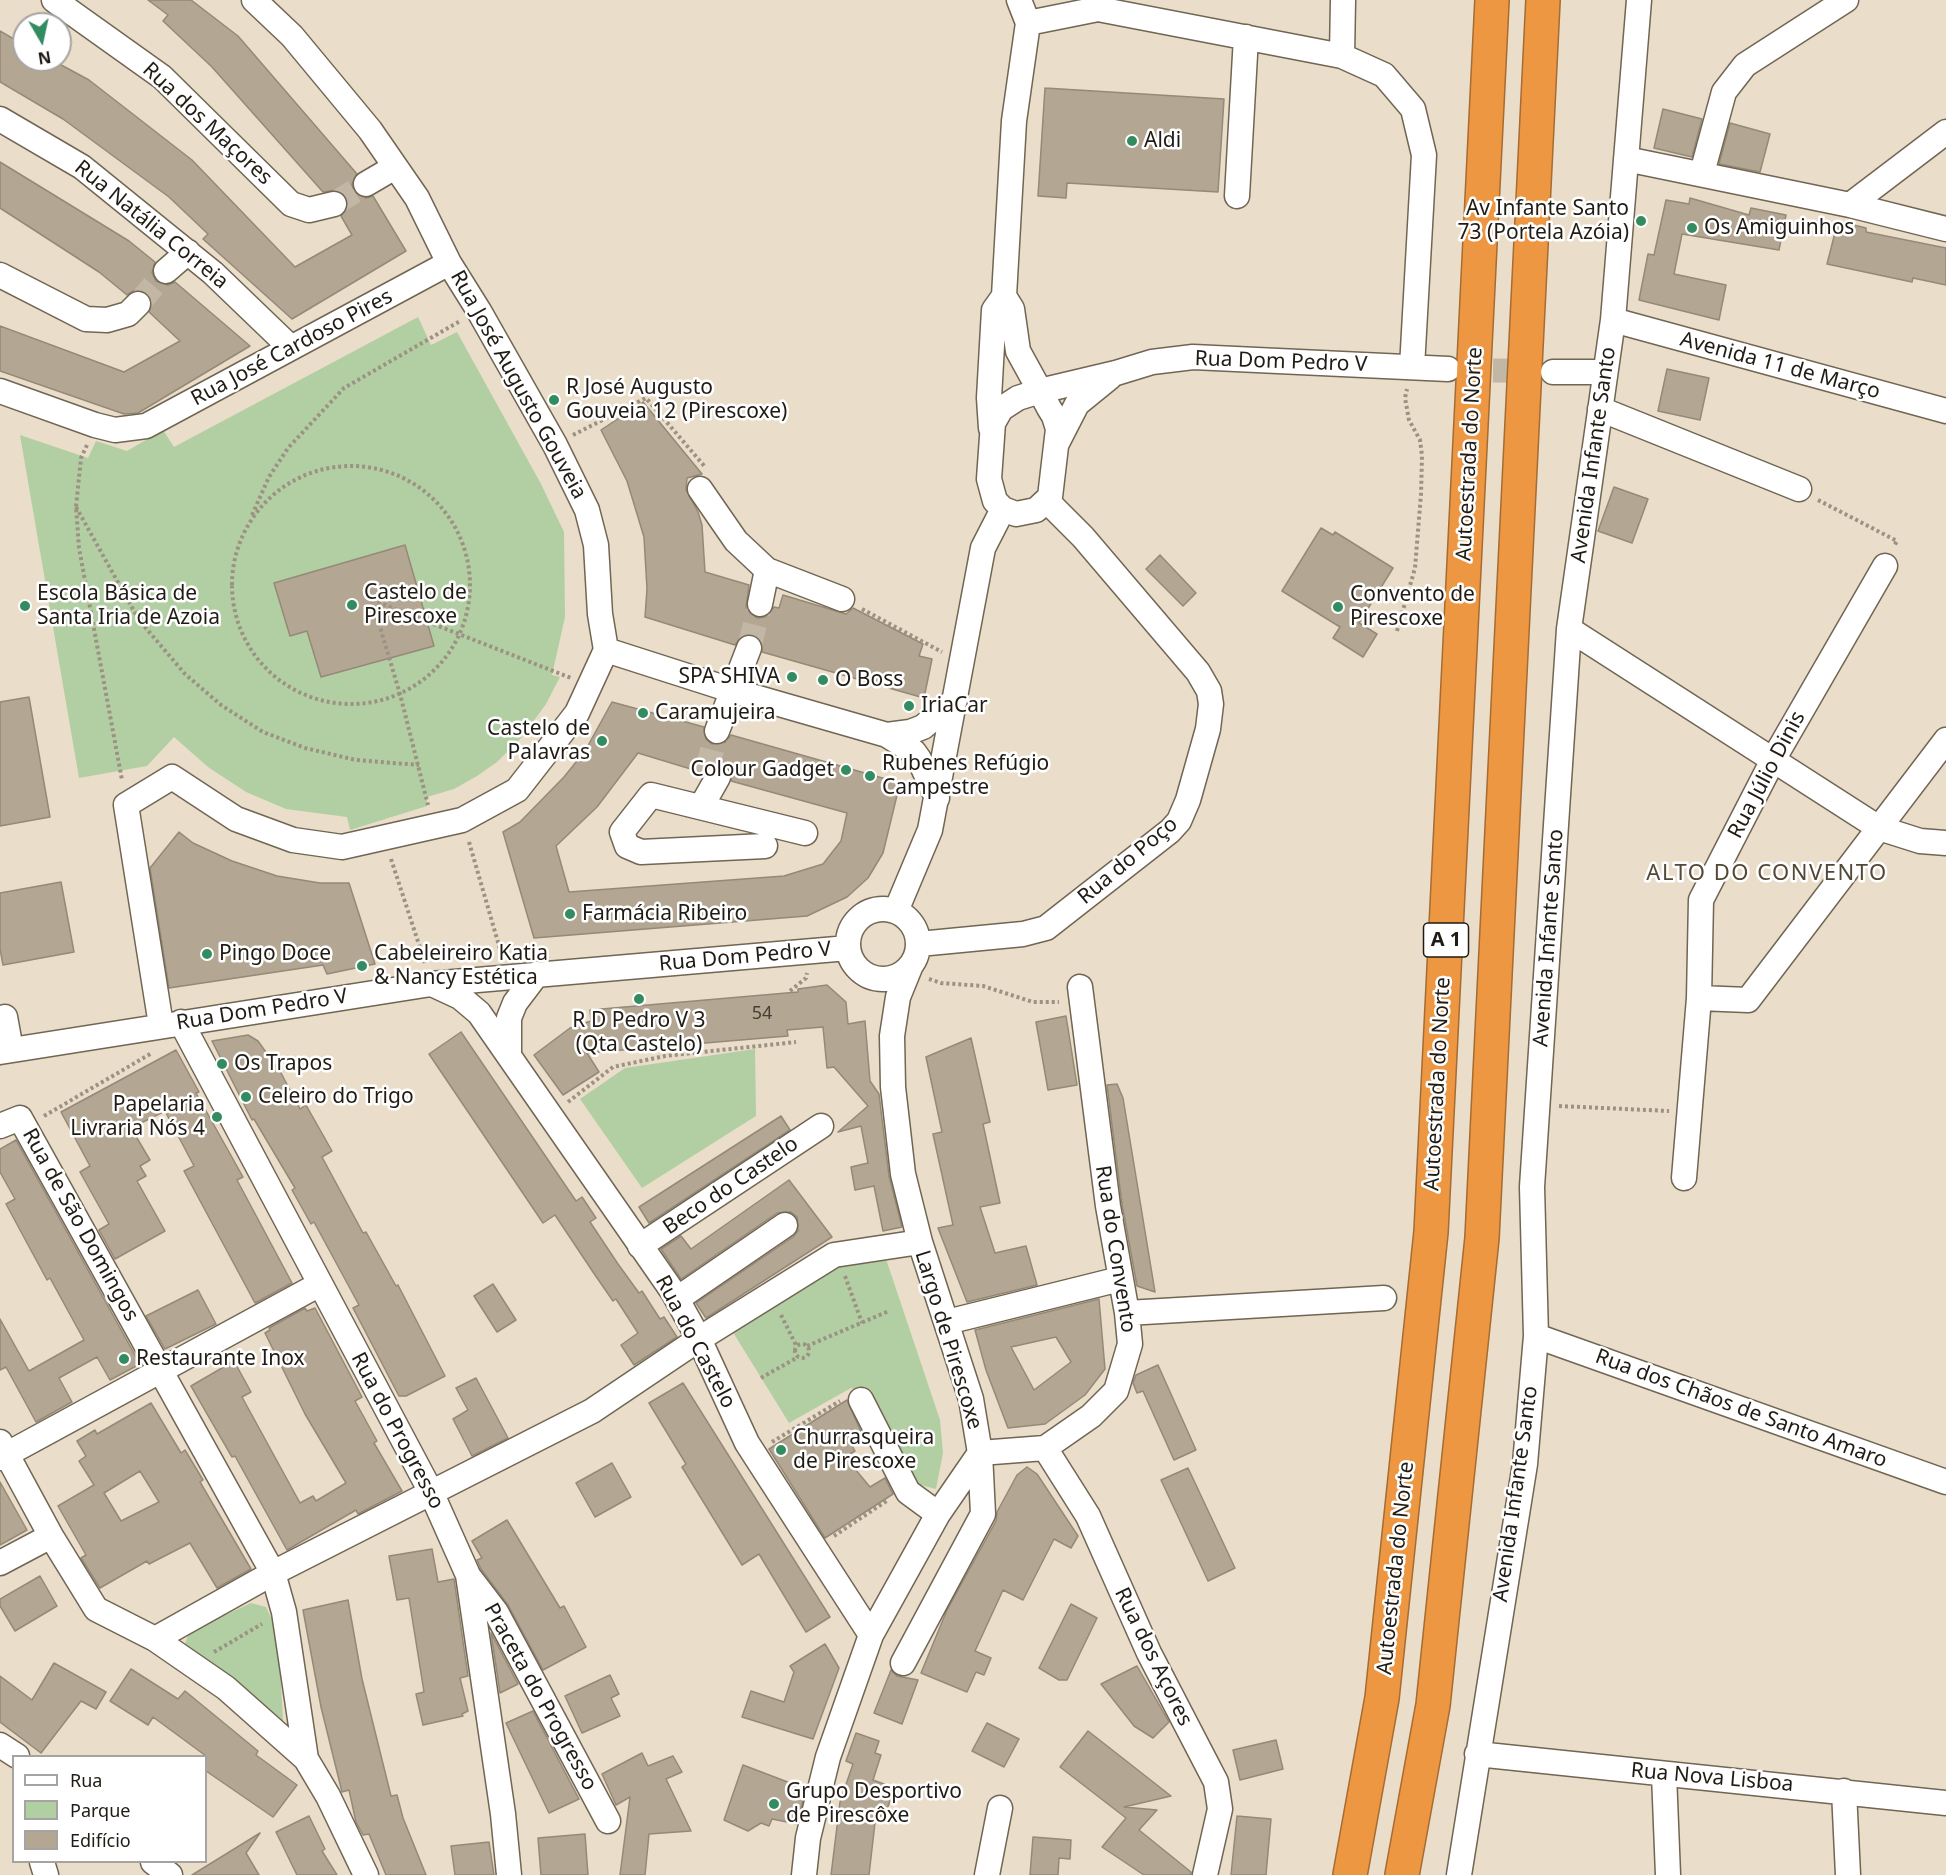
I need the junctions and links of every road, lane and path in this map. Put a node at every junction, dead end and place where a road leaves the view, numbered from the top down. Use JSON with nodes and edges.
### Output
{"nodes":[{"id":1,"x":54,"y":0,"type":"edge"},
{"id":2,"x":254,"y":0,"type":"edge"},
{"id":3,"x":1019,"y":0,"type":"edge"},
{"id":4,"x":1342,"y":0,"type":"edge"},
{"id":5,"x":1492,"y":0,"type":"edge"},
{"id":6,"x":1543,"y":0,"type":"edge"},
{"id":7,"x":1639,"y":0,"type":"edge"},
{"id":8,"x":1846,"y":0,"type":"edge"},
{"id":9,"x":1028,"y":23,"type":"junction"},
{"id":10,"x":1246,"y":37,"type":"junction"},
{"id":11,"x":1342,"y":56,"type":"junction"},
{"id":12,"x":0,"y":119,"type":"edge"},
{"id":13,"x":1946,"y":132,"type":"edge"},
{"id":14,"x":1626,"y":159,"type":"junction"},
{"id":15,"x":395,"y":167,"type":"junction"},
{"id":16,"x":1702,"y":173,"type":"junction"},
{"id":17,"x":366,"y":184,"type":"tunnel mouth"},
{"id":18,"x":1237,"y":196,"type":"dead end"},
{"id":19,"x":334,"y":204,"type":"tunnel mouth"},
{"id":20,"x":1850,"y":205,"type":"junction"},
{"id":21,"x":1946,"y":229,"type":"edge"},
{"id":22,"x":188,"y":252,"type":"junction"},
{"id":23,"x":449,"y":263,"type":"junction"},
{"id":24,"x":166,"y":271,"type":"tunnel mouth"},
{"id":25,"x":0,"y":274,"type":"edge"},
{"id":26,"x":1004,"y":296,"type":"junction"},
{"id":27,"x":138,"y":304,"type":"tunnel mouth"},
{"id":28,"x":479,"y":311,"type":"junction"},
{"id":29,"x":1613,"y":320,"type":"junction"},
{"id":30,"x":290,"y":347,"type":"junction"},
{"id":31,"x":1412,"y":367,"type":"junction"},
{"id":32,"x":1448,"y":369,"type":"tunnel mouth"},
{"id":33,"x":1553,"y":372,"type":"tunnel mouth"},
{"id":34,"x":1605,"y":372,"type":"junction"},
{"id":35,"x":1116,"y":373,"type":"junction"},
{"id":36,"x":0,"y":391,"type":"edge"},
{"id":37,"x":1036,"y":399,"type":"junction"},
{"id":38,"x":1600,"y":409,"type":"junction"},
{"id":39,"x":1946,"y":411,"type":"edge"},
{"id":40,"x":95,"y":425,"type":"junction"},
{"id":41,"x":992,"y":436,"type":"junction"},
{"id":42,"x":555,"y":445,"type":"junction"},
{"id":43,"x":1054,"y":448,"type":"junction"},
{"id":44,"x":700,"y":489,"type":"joint"},
{"id":45,"x":1799,"y":489,"type":"joint"},
{"id":46,"x":1047,"y":501,"type":"junction"},
{"id":47,"x":76,"y":507,"type":"junction"},
{"id":48,"x":1003,"y":509,"type":"junction"},
{"id":49,"x":249,"y":522,"type":"junction"},
{"id":50,"x":1885,"y":566,"type":"joint"},
{"id":51,"x":767,"y":570,"type":"junction"},
{"id":52,"x":842,"y":599,"type":"joint"},
{"id":53,"x":760,"y":604,"type":"tunnel mouth"},
{"id":54,"x":1569,"y":629,"type":"junction"},
{"id":55,"x":1397,"y":631,"type":"dead end"},
{"id":56,"x":461,"y":633,"type":"junction"},
{"id":57,"x":749,"y":648,"type":"tunnel mouth"},
{"id":58,"x":606,"y":650,"type":"junction"},
{"id":59,"x":962,"y":663,"type":"junction"},
{"id":60,"x":591,"y":686,"type":"junction"},
{"id":61,"x":400,"y":694,"type":"junction"},
{"id":62,"x":732,"y":699,"type":"junction"},
{"id":63,"x":955,"y":700,"type":"junction"},
{"id":64,"x":724,"y":733,"type":"tunnel mouth"},
{"id":65,"x":886,"y":735,"type":"junction"},
{"id":66,"x":1946,"y":740,"type":"edge"},
{"id":67,"x":1773,"y":760,"type":"junction"},
{"id":68,"x":419,"y":765,"type":"junction"},
{"id":69,"x":712,"y":775,"type":"tunnel mouth"},
{"id":70,"x":937,"y":798,"type":"junction"},
{"id":71,"x":126,"y":805,"type":"junction"},
{"id":72,"x":701,"y":807,"type":"junction"},
{"id":73,"x":462,"y":820,"type":"junction"},
{"id":74,"x":433,"y":827,"type":"junction"},
{"id":75,"x":1879,"y":828,"type":"junction"},
{"id":76,"x":805,"y":833,"type":"dead end"},
{"id":77,"x":384,"y":837,"type":"junction"},
{"id":78,"x":1946,"y":843,"type":"edge"},
{"id":79,"x":765,"y":846,"type":"dead end"},
{"id":80,"x":896,"y":911,"type":"junction"},
{"id":81,"x":848,"y":948,"type":"junction"},
{"id":82,"x":912,"y":961,"type":"junction"},
{"id":83,"x":808,"y":966,"type":"dead end"},
{"id":84,"x":537,"y":974,"type":"junction"},
{"id":85,"x":508,"y":977,"type":"junction"},
{"id":86,"x":431,"y":984,"type":"junction"},
{"id":87,"x":790,"y":991,"type":"dead end"},
{"id":88,"x":1080,"y":994,"type":"joint"},
{"id":89,"x":1699,"y":998,"type":"junction"},
{"id":90,"x":5,"y":1017,"type":"dead end"},
{"id":91,"x":176,"y":1027,"type":"junction"},
{"id":92,"x":796,"y":1042,"type":"dead end"},
{"id":93,"x":5,"y":1051,"type":"edge"},
{"id":94,"x":509,"y":1054,"type":"junction"},
{"id":95,"x":1538,"y":1105,"type":"junction"},
{"id":96,"x":1690,"y":1112,"type":"junction"},
{"id":97,"x":549,"y":1113,"type":"junction"},
{"id":98,"x":0,"y":1126,"type":"edge"},
{"id":99,"x":821,"y":1126,"type":"dead end"},
{"id":100,"x":25,"y":1127,"type":"junction"},
{"id":101,"x":1684,"y":1178,"type":"dead end"},
{"id":102,"x":785,"y":1225,"type":"dead end"},
{"id":103,"x":920,"y":1242,"type":"junction"},
{"id":104,"x":640,"y":1246,"type":"junction"},
{"id":105,"x":834,"y":1255,"type":"junction"},
{"id":106,"x":1120,"y":1279,"type":"junction"},
{"id":107,"x":320,"y":1284,"type":"junction"},
{"id":108,"x":1384,"y":1298,"type":"dead end"},
{"id":109,"x":677,"y":1299,"type":"junction"},
{"id":110,"x":889,"y":1311,"type":"dead end"},
{"id":111,"x":779,"y":1312,"type":"dead end"},
{"id":112,"x":1127,"y":1313,"type":"junction"},
{"id":113,"x":946,"y":1322,"type":"junction"},
{"id":114,"x":862,"y":1323,"type":"junction"},
{"id":115,"x":1536,"y":1336,"type":"junction"},
{"id":116,"x":699,"y":1339,"type":"junction"},
{"id":117,"x":807,"y":1346,"type":"junction"},
{"id":118,"x":797,"y":1347,"type":"junction"},
{"id":119,"x":798,"y":1357,"type":"junction"},
{"id":120,"x":160,"y":1371,"type":"junction"},
{"id":121,"x":761,"y":1378,"type":"dead end"},
{"id":122,"x":861,"y":1400,"type":"joint"},
{"id":123,"x":1045,"y":1448,"type":"junction"},
{"id":124,"x":2,"y":1452,"type":"edge"},
{"id":125,"x":980,"y":1453,"type":"junction"},
{"id":126,"x":753,"y":1454,"type":"junction"},
{"id":127,"x":1946,"y":1482,"type":"edge"},
{"id":128,"x":907,"y":1489,"type":"junction"},
{"id":129,"x":430,"y":1492,"type":"junction"},
{"id":130,"x":938,"y":1514,"type":"junction"},
{"id":131,"x":51,"y":1536,"type":"junction"},
{"id":132,"x":814,"y":1548,"type":"junction"},
{"id":133,"x":0,"y":1563,"type":"edge"},
{"id":134,"x":273,"y":1573,"type":"junction"},
{"id":135,"x":468,"y":1575,"type":"junction"},
{"id":136,"x":284,"y":1612,"type":"junction"},
{"id":137,"x":871,"y":1635,"type":"junction"},
{"id":138,"x":155,"y":1639,"type":"junction"},
{"id":139,"x":903,"y":1663,"type":"dead end"},
{"id":140,"x":192,"y":1665,"type":"junction"},
{"id":141,"x":1477,"y":1754,"type":"junction"},
{"id":142,"x":306,"y":1759,"type":"junction"},
{"id":143,"x":1664,"y":1774,"type":"junction"},
{"id":144,"x":1844,"y":1791,"type":"junction"},
{"id":145,"x":1946,"y":1803,"type":"edge"},
{"id":146,"x":1000,"y":1808,"type":"dead end"},
{"id":147,"x":608,"y":1821,"type":"dead end"},
{"id":148,"x":154,"y":1863,"type":"edge"},
{"id":149,"x":170,"y":1875,"type":"edge"},
{"id":150,"x":366,"y":1875,"type":"edge"},
{"id":151,"x":509,"y":1875,"type":"edge"},
{"id":152,"x":804,"y":1875,"type":"edge"},
{"id":153,"x":987,"y":1875,"type":"edge"},
{"id":154,"x":1205,"y":1875,"type":"edge"},
{"id":155,"x":1350,"y":1875,"type":"edge"},
{"id":156,"x":1402,"y":1875,"type":"edge"},
{"id":157,"x":1459,"y":1875,"type":"edge"},
{"id":158,"x":1668,"y":1875,"type":"edge"},
{"id":159,"x":1848,"y":1875,"type":"edge"}],
"edges":[{"from":1,"to":19,"type":"street","name":"Rua dos Maçores"},
{"from":2,"to":15,"type":"street","name":"Rua José Augusto Gouveia"},
{"from":3,"to":9,"type":"street"},
{"from":4,"to":11,"type":"street"},
{"from":5,"to":155,"type":"highway","name":"Autoestrada do Norte","number":"A 1"},
{"from":6,"to":156,"type":"highway","number":"A 1"},
{"from":7,"to":14,"type":"street","name":"Avenida Infante Santo"},
{"from":8,"to":16,"type":"street"},
{"from":9,"to":10,"type":"street"},
{"from":9,"to":26,"type":"street"},
{"from":10,"to":11,"type":"street"},
{"from":10,"to":18,"type":"street"},
{"from":11,"to":31,"type":"street"},
{"from":12,"to":22,"type":"street","name":"Rua Natália Correia"},
{"from":13,"to":20,"type":"street"},
{"from":14,"to":16,"type":"street"},
{"from":14,"to":29,"type":"street","name":"Avenida Infante Santo"},
{"from":15,"to":17,"type":"street"},
{"from":15,"to":23,"type":"street","name":"Rua José Augusto Gouveia"},
{"from":16,"to":20,"type":"street"},
{"from":20,"to":21,"type":"street"},
{"from":22,"to":24,"type":"street"},
{"from":22,"to":30,"type":"street","name":"Rua Natália Correia"},
{"from":23,"to":28,"type":"street","name":"Rua José Augusto Gouveia"},
{"from":23,"to":30,"type":"street","name":"Rua José Cardoso Pires"},
{"from":25,"to":27,"type":"street"},
{"from":26,"to":37,"type":"street","name":"Rua Dom Pedro V"},
{"from":26,"to":41,"type":"street","name":"Rua Dom Pedro V"},
{"from":28,"to":42,"type":"street","name":"Rua José Augusto Gouveia"},
{"from":28,"to":49,"type":"path"},
{"from":29,"to":34,"type":"street","name":"Avenida Infante Santo"},
{"from":29,"to":39,"type":"street","name":"Avenida 11 de Março"},
{"from":30,"to":40,"type":"street","name":"Rua José Cardoso Pires"},
{"from":31,"to":32,"type":"street","name":"Rua Dom Pedro V"},
{"from":31,"to":35,"type":"street","name":"Rua Dom Pedro V"},
{"from":31,"to":55,"type":"path"},
{"from":33,"to":34,"type":"street"},
{"from":34,"to":38,"type":"street","name":"Avenida Infante Santo"},
{"from":35,"to":37,"type":"street","name":"Rua Dom Pedro V"},
{"from":35,"to":43,"type":"street","name":"Rua Dom Pedro V"},
{"from":36,"to":40,"type":"street"},
{"from":37,"to":41,"type":"street","name":"Rua Dom Pedro V"},
{"from":37,"to":43,"type":"street","name":"Rua Dom Pedro V"},
{"from":38,"to":45,"type":"street"},
{"from":38,"to":54,"type":"street","name":"Avenida Infante Santo"},
{"from":40,"to":47,"type":"path"},
{"from":41,"to":48,"type":"street","name":"Rua Dom Pedro V"},
{"from":42,"to":44,"type":"path"},
{"from":42,"to":58,"type":"street","name":"Rua José Augusto Gouveia"},
{"from":43,"to":46,"type":"street","name":"Rua Dom Pedro V"},
{"from":44,"to":51,"type":"street"},
{"from":45,"to":50,"type":"path"},
{"from":46,"to":48,"type":"street"},
{"from":46,"to":82,"type":"street","name":"Rua do Poço"},
{"from":47,"to":68,"type":"path"},
{"from":47,"to":71,"type":"path"},
{"from":48,"to":59,"type":"street"},
{"from":49,"to":56,"type":"path"},
{"from":49,"to":61,"type":"path"},
{"from":50,"to":67,"type":"street","name":"Rua Júlio Dinis"},
{"from":51,"to":52,"type":"street"},
{"from":51,"to":53,"type":"street"},
{"from":52,"to":59,"type":"path"},
{"from":54,"to":67,"type":"street"},
{"from":54,"to":95,"type":"street","name":"Avenida Infante Santo"},
{"from":56,"to":60,"type":"path"},
{"from":56,"to":61,"type":"path"},
{"from":56,"to":61,"type":"path"},
{"from":57,"to":62,"type":"street"},
{"from":58,"to":60,"type":"street"},
{"from":58,"to":62,"type":"street"},
{"from":59,"to":63,"type":"street"},
{"from":60,"to":73,"type":"street"},
{"from":61,"to":68,"type":"path"},
{"from":62,"to":64,"type":"street"},
{"from":62,"to":65,"type":"street"},
{"from":63,"to":65,"type":"street"},
{"from":63,"to":70,"type":"street"},
{"from":65,"to":70,"type":"street"},
{"from":66,"to":75,"type":"street"},
{"from":67,"to":75,"type":"street"},
{"from":67,"to":89,"type":"street","name":"Rua Júlio Dinis"},
{"from":68,"to":74,"type":"path"},
{"from":69,"to":72,"type":"street"},
{"from":70,"to":80,"type":"street"},
{"from":71,"to":77,"type":"street"},
{"from":71,"to":91,"type":"street","name":"Rua do Progresso"},
{"from":72,"to":76,"type":"street"},
{"from":72,"to":79,"type":"street"},
{"from":73,"to":74,"type":"street"},
{"from":73,"to":85,"type":"path"},
{"from":74,"to":77,"type":"street"},
{"from":75,"to":78,"type":"street"},
{"from":75,"to":89,"type":"street"},
{"from":77,"to":86,"type":"path"},
{"from":80,"to":81,"type":"street"},
{"from":80,"to":82,"type":"street"},
{"from":81,"to":82,"type":"street"},
{"from":81,"to":84,"type":"street","name":"Rua Dom Pedro V"},
{"from":82,"to":88,"type":"path"},
{"from":82,"to":103,"type":"street"},
{"from":83,"to":87,"type":"path"},
{"from":84,"to":85,"type":"street","name":"Rua Dom Pedro V"},
{"from":84,"to":94,"type":"street"},
{"from":85,"to":86,"type":"street","name":"Rua Dom Pedro V"},
{"from":86,"to":91,"type":"street","name":"Rua Dom Pedro V"},
{"from":86,"to":94,"type":"street","name":"Rua do Castelo"},
{"from":88,"to":106,"type":"street","name":"Rua do Convento"},
{"from":89,"to":96,"type":"street","name":"Rua Júlio Dinis"},
{"from":90,"to":93,"type":"street"},
{"from":91,"to":93,"type":"street","name":"Rua Dom Pedro V"},
{"from":91,"to":100,"type":"path"},
{"from":91,"to":107,"type":"street","name":"Rua do Progresso"},
{"from":92,"to":97,"type":"path"},
{"from":94,"to":97,"type":"street","name":"Rua do Castelo"},
{"from":95,"to":96,"type":"path"},
{"from":95,"to":115,"type":"street","name":"Avenida Infante Santo"},
{"from":96,"to":101,"type":"street","name":"Rua Júlio Dinis"},
{"from":97,"to":104,"type":"street","name":"Rua do Castelo"},
{"from":98,"to":100,"type":"street","name":"Rua de São Domingos"},
{"from":99,"to":104,"type":"street","name":"Beco do Castelo"},
{"from":100,"to":120,"type":"street","name":"Rua de São Domingos"},
{"from":102,"to":109,"type":"street"},
{"from":103,"to":105,"type":"street","name":"Largo de Pirescoxe"},
{"from":103,"to":113,"type":"street","name":"Largo de Pirescoxe"},
{"from":104,"to":109,"type":"street","name":"Rua do Castelo"},
{"from":105,"to":114,"type":"path"},
{"from":105,"to":116,"type":"street","name":"Largo de Pirescoxe"},
{"from":106,"to":112,"type":"street","name":"Rua do Convento"},
{"from":106,"to":113,"type":"street"},
{"from":107,"to":120,"type":"street"},
{"from":107,"to":129,"type":"street","name":"Rua do Progresso"},
{"from":108,"to":112,"type":"street"},
{"from":109,"to":116,"type":"street","name":"Rua do Castelo"},
{"from":110,"to":114,"type":"path"},
{"from":111,"to":118,"type":"path"},
{"from":112,"to":123,"type":"street","name":"Rua do Convento"},
{"from":113,"to":125,"type":"street","name":"Largo de Pirescoxe"},
{"from":114,"to":117,"type":"path"},
{"from":115,"to":127,"type":"street","name":"Rua dos Chãos de Santo Amaro"},
{"from":115,"to":141,"type":"street","name":"Avenida Infante Santo"},
{"from":116,"to":126,"type":"street","name":"Rua do Castelo"},
{"from":116,"to":129,"type":"street","name":"Largo de Pirescoxe"},
{"from":117,"to":118,"type":"path"},
{"from":117,"to":119,"type":"path"},
{"from":118,"to":119,"type":"path"},
{"from":119,"to":121,"type":"path"},
{"from":120,"to":124,"type":"street"},
{"from":120,"to":134,"type":"street","name":"Rua de São Domingos"},
{"from":122,"to":126,"type":"path"},
{"from":122,"to":128,"type":"street"},
{"from":123,"to":125,"type":"street"},
{"from":123,"to":154,"type":"street","name":"Rua dos Açores"},
{"from":124,"to":131,"type":"street"},
{"from":125,"to":130,"type":"street"},
{"from":125,"to":139,"type":"street","name":"Largo de Pirescoxe"},
{"from":126,"to":132,"type":"street","name":"Rua do Castelo"},
{"from":128,"to":130,"type":"street"},
{"from":128,"to":132,"type":"path"},
{"from":129,"to":134,"type":"street","name":"Largo de Pirescoxe"},
{"from":129,"to":135,"type":"street","name":"Rua do Progresso"},
{"from":130,"to":137,"type":"street"},
{"from":131,"to":133,"type":"street"},
{"from":131,"to":138,"type":"street"},
{"from":132,"to":137,"type":"street","name":"Rua do Castelo"},
{"from":134,"to":136,"type":"street","name":"Rua de São Domingos"},
{"from":134,"to":138,"type":"street","name":"Largo de Pirescoxe"},
{"from":135,"to":147,"type":"street","name":"Praceta do Progresso"},
{"from":135,"to":151,"type":"street","name":"Rua do Progresso"},
{"from":136,"to":140,"type":"path"},
{"from":136,"to":142,"type":"street","name":"Rua de São Domingos"},
{"from":137,"to":152,"type":"street"},
{"from":138,"to":140,"type":"street"},
{"from":140,"to":142,"type":"street"},
{"from":141,"to":143,"type":"street","name":"Rua Nova Lisboa"},
{"from":141,"to":157,"type":"street","name":"Avenida Infante Santo"},
{"from":142,"to":150,"type":"street"},
{"from":143,"to":144,"type":"street","name":"Rua Nova Lisboa"},
{"from":143,"to":158,"type":"street"},
{"from":144,"to":145,"type":"street","name":"Rua Nova Lisboa"},
{"from":144,"to":159,"type":"street"},
{"from":146,"to":153,"type":"street"},
{"from":148,"to":149,"type":"street"}]}
